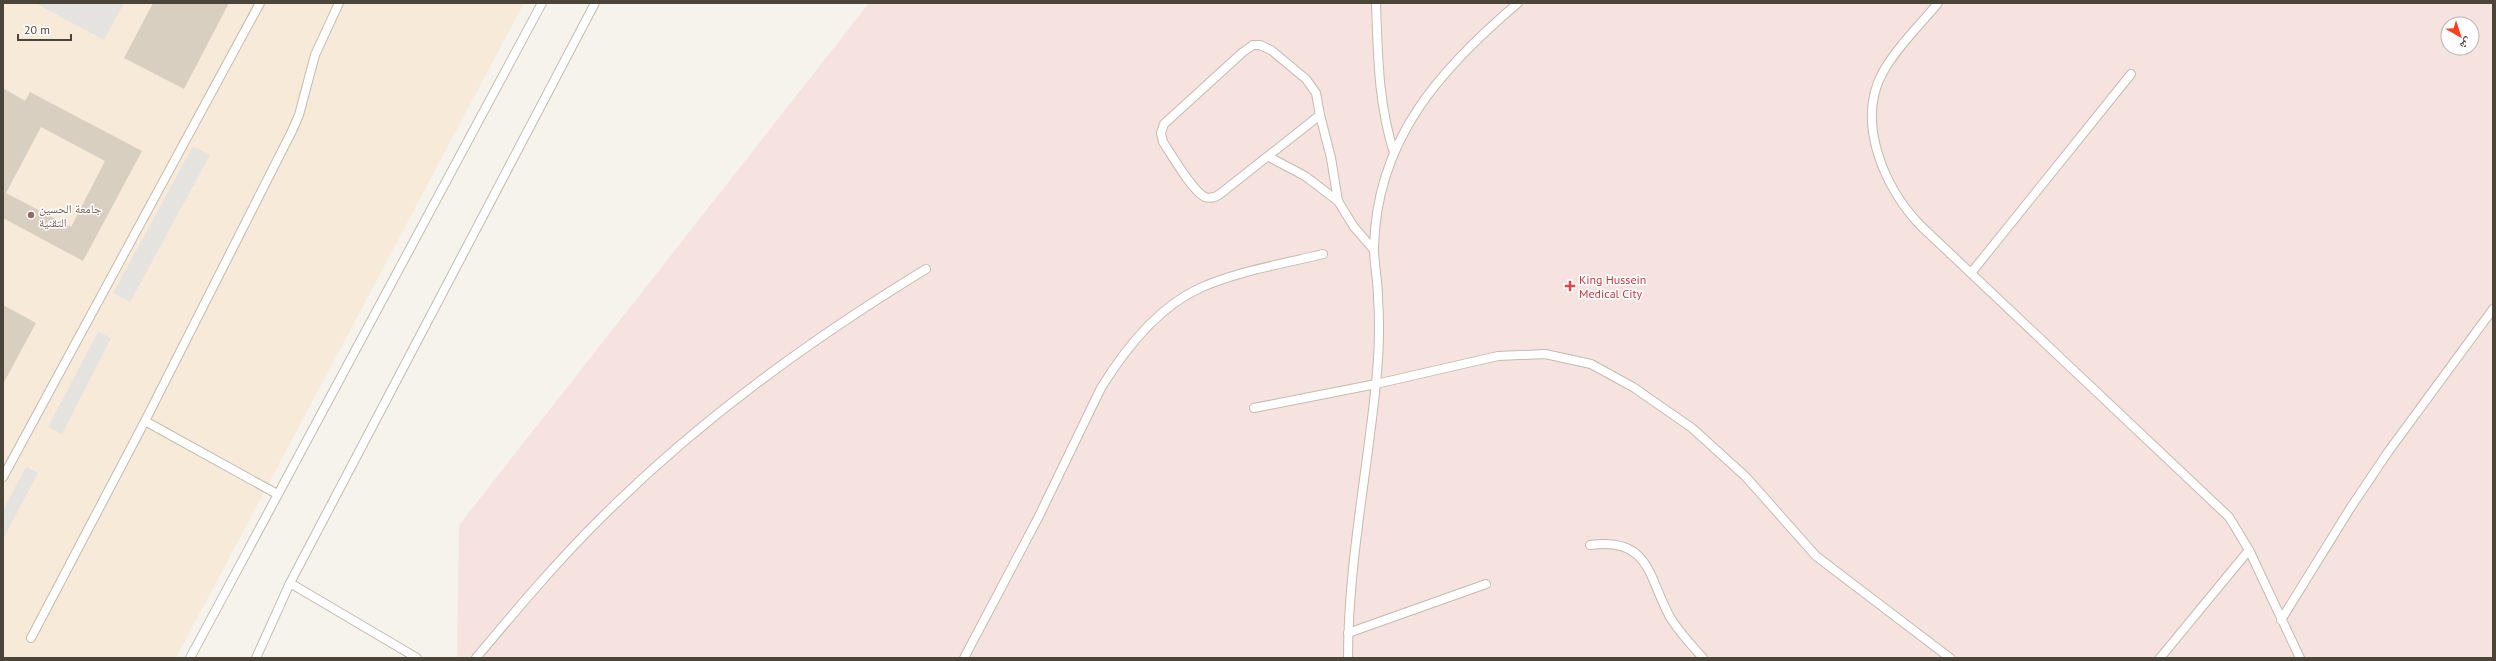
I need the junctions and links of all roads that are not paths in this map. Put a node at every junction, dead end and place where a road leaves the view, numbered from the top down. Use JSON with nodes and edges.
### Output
{"nodes":[{"id":1,"x":260,"y":3,"type":"edge"},
{"id":2,"x":339,"y":3,"type":"edge"},
{"id":3,"x":542,"y":3,"type":"edge"},
{"id":4,"x":595,"y":3,"type":"edge"},
{"id":5,"x":1376,"y":3,"type":"edge"},
{"id":6,"x":1518,"y":3,"type":"edge"},
{"id":7,"x":1938,"y":3,"type":"edge"},
{"id":8,"x":2131,"y":74,"type":"dead end"},
{"id":9,"x":1320,"y":115,"type":"junction"},
{"id":10,"x":1394,"y":153,"type":"junction"},
{"id":11,"x":1269,"y":157,"type":"junction"},
{"id":12,"x":1338,"y":201,"type":"junction"},
{"id":13,"x":1374,"y":250,"type":"junction"},
{"id":14,"x":1323,"y":254,"type":"dead end"},
{"id":15,"x":926,"y":269,"type":"dead end"},
{"id":16,"x":1971,"y":273,"type":"junction"},
{"id":17,"x":2493,"y":309,"type":"edge"},
{"id":18,"x":1376,"y":384,"type":"junction"},
{"id":19,"x":1254,"y":408,"type":"dead end"},
{"id":20,"x":145,"y":421,"type":"junction"},
{"id":21,"x":3,"y":477,"type":"edge"},
{"id":22,"x":277,"y":494,"type":"junction"},
{"id":23,"x":1590,"y":545,"type":"dead end"},
{"id":24,"x":2249,"y":550,"type":"junction"},
{"id":25,"x":290,"y":583,"type":"junction"},
{"id":26,"x":1486,"y":584,"type":"dead end"},
{"id":27,"x":2281,"y":620,"type":"junction"},
{"id":28,"x":1348,"y":633,"type":"junction"},
{"id":29,"x":31,"y":638,"type":"dead end"},
{"id":30,"x":190,"y":658,"type":"edge"},
{"id":31,"x":256,"y":658,"type":"edge"},
{"id":32,"x":417,"y":658,"type":"edge"},
{"id":33,"x":476,"y":658,"type":"edge"},
{"id":34,"x":964,"y":658,"type":"edge"},
{"id":35,"x":1348,"y":658,"type":"edge"},
{"id":36,"x":1703,"y":658,"type":"edge"},
{"id":37,"x":1950,"y":658,"type":"edge"},
{"id":38,"x":2160,"y":658,"type":"edge"},
{"id":39,"x":2300,"y":658,"type":"edge"}],
"edges":[{"from":1,"to":21,"type":"lane"},
{"from":2,"to":20,"type":"lane"},
{"from":3,"to":22,"type":"lane"},
{"from":4,"to":25,"type":"lane"},
{"from":5,"to":10,"type":"lane"},
{"from":6,"to":10,"type":"lane"},
{"from":7,"to":16,"type":"lane"},
{"from":8,"to":16,"type":"lane"},
{"from":9,"to":11,"type":"lane"},
{"from":9,"to":11,"type":"lane"},
{"from":9,"to":12,"type":"lane"},
{"from":10,"to":13,"type":"lane"},
{"from":11,"to":12,"type":"lane"},
{"from":12,"to":13,"type":"lane"},
{"from":13,"to":18,"type":"lane"},
{"from":14,"to":34,"type":"lane"},
{"from":15,"to":33,"type":"lane"},
{"from":16,"to":24,"type":"lane"},
{"from":17,"to":27,"type":"lane"},
{"from":18,"to":19,"type":"lane"},
{"from":18,"to":28,"type":"lane"},
{"from":18,"to":37,"type":"lane"},
{"from":20,"to":22,"type":"lane"},
{"from":20,"to":29,"type":"lane"},
{"from":22,"to":30,"type":"lane"},
{"from":23,"to":36,"type":"lane"},
{"from":24,"to":27,"type":"lane"},
{"from":24,"to":38,"type":"lane"},
{"from":25,"to":31,"type":"lane"},
{"from":25,"to":32,"type":"lane"},
{"from":26,"to":28,"type":"lane"},
{"from":27,"to":39,"type":"lane"},
{"from":28,"to":35,"type":"lane"}]}
